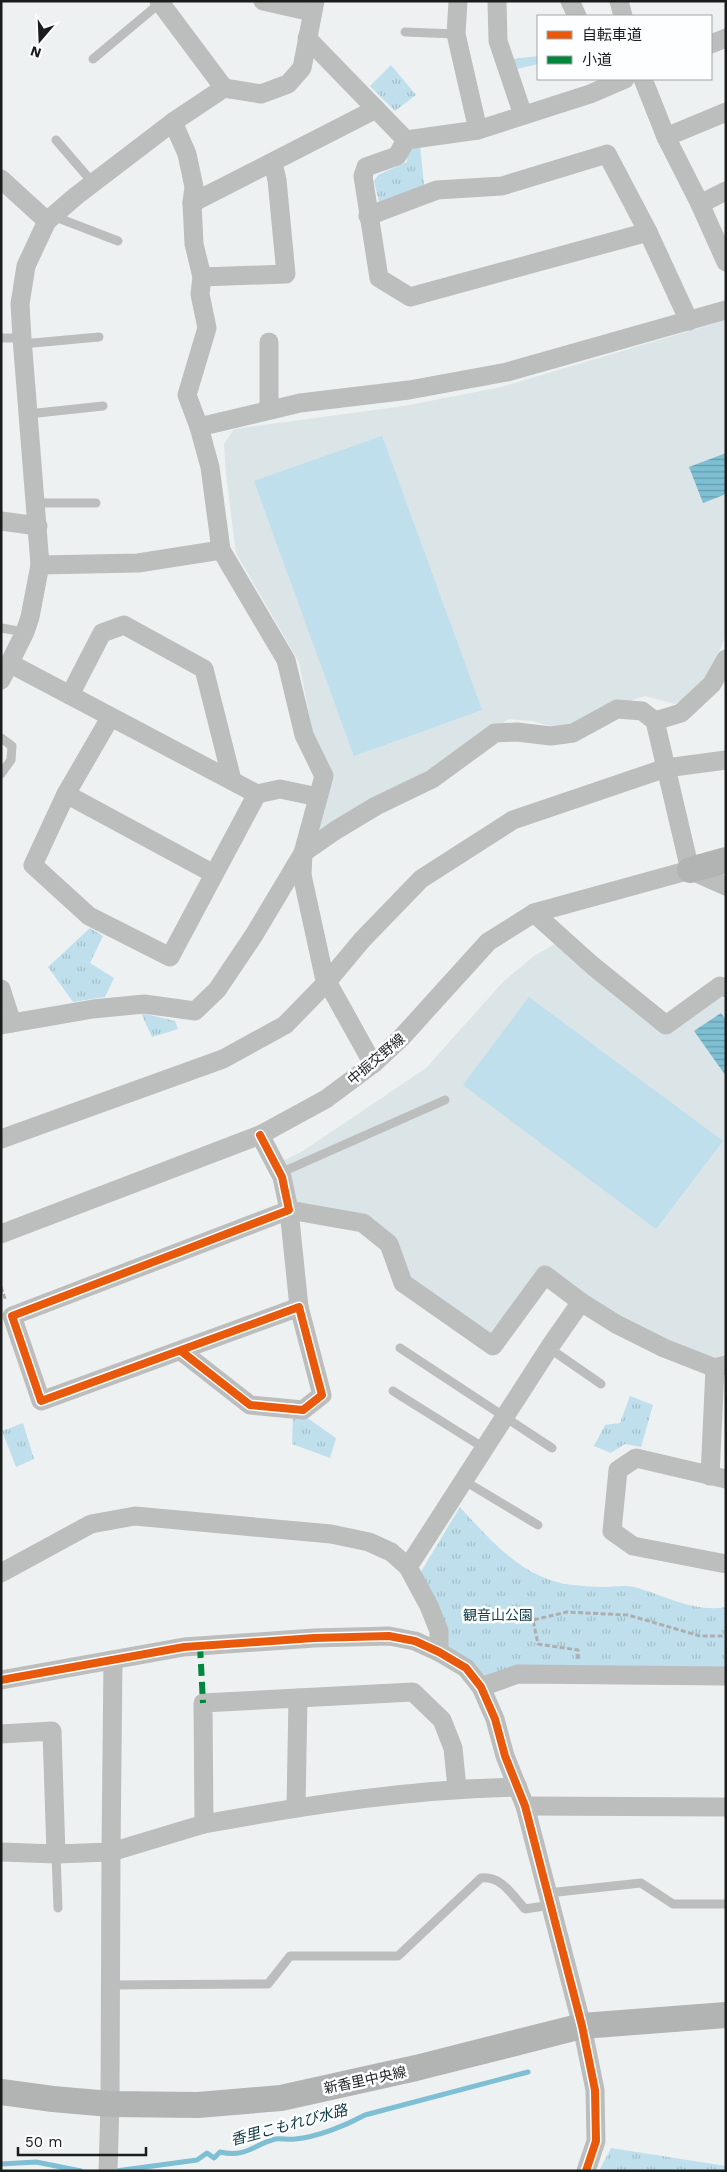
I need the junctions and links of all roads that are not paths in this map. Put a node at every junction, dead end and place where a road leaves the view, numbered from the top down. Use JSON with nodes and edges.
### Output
{"nodes":[{"id":1,"x":263,"y":1,"type":"edge"},
{"id":2,"x":458,"y":1,"type":"edge"},
{"id":3,"x":498,"y":1,"type":"edge"},
{"id":4,"x":570,"y":1,"type":"edge"},
{"id":5,"x":619,"y":1,"type":"edge"},
{"id":6,"x":159,"y":2,"type":"edge"},
{"id":7,"x":314,"y":7,"type":"edge"},
{"id":8,"x":577,"y":15,"type":"edge"},
{"id":9,"x":623,"y":15,"type":"edge"},
{"id":10,"x":406,"y":32,"type":"dead end"},
{"id":11,"x":456,"y":34,"type":"junction"},
{"id":12,"x":307,"y":38,"type":"junction"},
{"id":13,"x":726,"y":38,"type":"edge"},
{"id":14,"x":712,"y":44,"type":"edge"},
{"id":15,"x":93,"y":59,"type":"dead end"},
{"id":16,"x":623,"y":80,"type":"edge"},
{"id":17,"x":643,"y":80,"type":"edge"},
{"id":18,"x":224,"y":88,"type":"junction"},
{"id":19,"x":376,"y":109,"type":"junction"},
{"id":20,"x":726,"y":112,"type":"edge"},
{"id":21,"x":523,"y":116,"type":"junction"},
{"id":22,"x":173,"y":122,"type":"junction"},
{"id":23,"x":478,"y":130,"type":"junction"},
{"id":24,"x":666,"y":137,"type":"junction"},
{"id":25,"x":56,"y":140,"type":"dead end"},
{"id":26,"x":406,"y":140,"type":"junction"},
{"id":27,"x":273,"y":163,"type":"junction"},
{"id":28,"x":1,"y":179,"type":"edge"},
{"id":29,"x":93,"y":183,"type":"junction"},
{"id":30,"x":726,"y":191,"type":"edge"},
{"id":31,"x":192,"y":203,"type":"junction"},
{"id":32,"x":700,"y":204,"type":"junction"},
{"id":33,"x":368,"y":216,"type":"junction"},
{"id":34,"x":50,"y":219,"type":"junction"},
{"id":35,"x":648,"y":232,"type":"junction"},
{"id":36,"x":118,"y":241,"type":"dead end"},
{"id":37,"x":726,"y":262,"type":"edge"},
{"id":38,"x":202,"y":277,"type":"junction"},
{"id":39,"x":726,"y":310,"type":"edge"},
{"id":40,"x":689,"y":321,"type":"junction"},
{"id":41,"x":99,"y":337,"type":"dead end"},
{"id":42,"x":1,"y":338,"type":"edge"},
{"id":43,"x":22,"y":341,"type":"junction"},
{"id":44,"x":270,"y":342,"type":"dead end"},
{"id":45,"x":103,"y":406,"type":"dead end"},
{"id":46,"x":269,"y":410,"type":"junction"},
{"id":47,"x":28,"y":414,"type":"junction"},
{"id":48,"x":199,"y":427,"type":"junction"},
{"id":49,"x":36,"y":503,"type":"junction"},
{"id":50,"x":96,"y":503,"type":"dead end"},
{"id":51,"x":1,"y":521,"type":"edge"},
{"id":52,"x":38,"y":526,"type":"junction"},
{"id":53,"x":221,"y":550,"type":"junction"},
{"id":54,"x":40,"y":565,"type":"junction"},
{"id":55,"x":1,"y":628,"type":"edge"},
{"id":56,"x":25,"y":632,"type":"junction"},
{"id":57,"x":726,"y":659,"type":"edge"},
{"id":58,"x":6,"y":672,"type":"edge"},
{"id":59,"x":70,"y":695,"type":"junction"},
{"id":60,"x":110,"y":718,"type":"junction"},
{"id":61,"x":655,"y":720,"type":"junction"},
{"id":62,"x":1,"y":738,"type":"edge"},
{"id":63,"x":726,"y":760,"type":"edge"},
{"id":64,"x":666,"y":768,"type":"junction"},
{"id":65,"x":1,"y":774,"type":"edge"},
{"id":66,"x":232,"y":780,"type":"junction"},
{"id":67,"x":66,"y":794,"type":"junction"},
{"id":68,"x":257,"y":794,"type":"junction"},
{"id":69,"x":318,"y":797,"type":"junction"},
{"id":70,"x":303,"y":852,"type":"junction"},
{"id":71,"x":726,"y":860,"type":"edge"},
{"id":72,"x":690,"y":870,"type":"junction"},
{"id":73,"x":214,"y":874,"type":"junction"},
{"id":74,"x":726,"y":886,"type":"edge"},
{"id":75,"x":534,"y":913,"type":"junction"},
{"id":76,"x":327,"y":982,"type":"junction"},
{"id":77,"x":1,"y":989,"type":"edge"},
{"id":78,"x":722,"y":991,"type":"edge"},
{"id":79,"x":6,"y":1024,"type":"edge"},
{"id":80,"x":373,"y":1064,"type":"junction"},
{"id":81,"x":445,"y":1100,"type":"dead end"},
{"id":82,"x":260,"y":1135,"type":"junction"},
{"id":83,"x":1,"y":1139,"type":"edge"},
{"id":84,"x":280,"y":1173,"type":"junction"},
{"id":85,"x":289,"y":1210,"type":"junction"},
{"id":86,"x":1,"y":1234,"type":"edge"},
{"id":87,"x":581,"y":1302,"type":"junction"},
{"id":88,"x":299,"y":1307,"type":"junction"},
{"id":89,"x":400,"y":1348,"type":"dead end"},
{"id":90,"x":549,"y":1348,"type":"junction"},
{"id":91,"x":181,"y":1351,"type":"junction"},
{"id":92,"x":720,"y":1366,"type":"edge"},
{"id":93,"x":601,"y":1384,"type":"dead end"},
{"id":94,"x":393,"y":1391,"type":"dead end"},
{"id":95,"x":504,"y":1416,"type":"junction"},
{"id":96,"x":484,"y":1448,"type":"junction"},
{"id":97,"x":552,"y":1448,"type":"dead end"},
{"id":98,"x":718,"y":1478,"type":"edge"},
{"id":99,"x":463,"y":1480,"type":"junction"},
{"id":100,"x":538,"y":1525,"type":"dead end"},
{"id":101,"x":726,"y":1564,"type":"edge"},
{"id":102,"x":408,"y":1567,"type":"junction"},
{"id":103,"x":1,"y":1573,"type":"edge"},
{"id":104,"x":439,"y":1652,"type":"junction"},
{"id":105,"x":113,"y":1660,"type":"junction"},
{"id":106,"x":726,"y":1676,"type":"edge"},
{"id":107,"x":1,"y":1680,"type":"edge"},
{"id":108,"x":481,"y":1687,"type":"junction"},
{"id":109,"x":298,"y":1698,"type":"junction"},
{"id":110,"x":1,"y":1734,"type":"edge"},
{"id":111,"x":518,"y":1787,"type":"junction"},
{"id":112,"x":457,"y":1788,"type":"junction"},
{"id":113,"x":525,"y":1806,"type":"junction"},
{"id":114,"x":296,"y":1807,"type":"junction"},
{"id":115,"x":726,"y":1807,"type":"edge"},
{"id":116,"x":204,"y":1824,"type":"junction"},
{"id":117,"x":1,"y":1852,"type":"edge"},
{"id":118,"x":111,"y":1852,"type":"junction"},
{"id":119,"x":56,"y":1854,"type":"junction"},
{"id":120,"x":549,"y":1899,"type":"junction"},
{"id":121,"x":726,"y":1904,"type":"edge"},
{"id":122,"x":58,"y":1908,"type":"dead end"},
{"id":123,"x":109,"y":1985,"type":"junction"},
{"id":124,"x":726,"y":2015,"type":"edge"},
{"id":125,"x":582,"y":2026,"type":"junction"},
{"id":126,"x":2,"y":2093,"type":"edge"},
{"id":127,"x":110,"y":2104,"type":"junction"},
{"id":128,"x":109,"y":2165,"type":"edge"},
{"id":129,"x":586,"y":2171,"type":"edge"}],
"edges":[{"from":1,"to":7,"type":"street"},
{"from":2,"to":11,"type":"street"},
{"from":3,"to":21,"type":"street"},
{"from":4,"to":8,"type":"street"},
{"from":5,"to":9,"type":"street"},
{"from":6,"to":15,"type":"lane"},
{"from":6,"to":18,"type":"street"},
{"from":7,"to":12,"type":"street"},
{"from":10,"to":11,"type":"lane"},
{"from":11,"to":23,"type":"street"},
{"from":12,"to":18,"type":"street"},
{"from":12,"to":19,"type":"street"},
{"from":13,"to":14,"type":"street"},
{"from":16,"to":21,"type":"street"},
{"from":17,"to":24,"type":"street"},
{"from":18,"to":22,"type":"street"},
{"from":19,"to":26,"type":"street"},
{"from":19,"to":27,"type":"street"},
{"from":20,"to":24,"type":"street"},
{"from":21,"to":23,"type":"street"},
{"from":22,"to":29,"type":"street"},
{"from":22,"to":31,"type":"street"},
{"from":23,"to":26,"type":"street"},
{"from":24,"to":32,"type":"street"},
{"from":25,"to":29,"type":"lane"},
{"from":26,"to":33,"type":"street"},
{"from":27,"to":31,"type":"street"},
{"from":27,"to":38,"type":"street"},
{"from":28,"to":34,"type":"street"},
{"from":29,"to":34,"type":"street"},
{"from":30,"to":32,"type":"street"},
{"from":31,"to":38,"type":"street"},
{"from":32,"to":37,"type":"street"},
{"from":33,"to":35,"type":"street"},
{"from":33,"to":35,"type":"street"},
{"from":34,"to":36,"type":"lane"},
{"from":34,"to":43,"type":"street"},
{"from":35,"to":40,"type":"street"},
{"from":38,"to":48,"type":"street"},
{"from":39,"to":40,"type":"street"},
{"from":40,"to":46,"type":"street"},
{"from":41,"to":43,"type":"lane"},
{"from":42,"to":43,"type":"lane"},
{"from":43,"to":47,"type":"street"},
{"from":44,"to":46,"type":"street"},
{"from":45,"to":47,"type":"lane"},
{"from":46,"to":48,"type":"street"},
{"from":47,"to":49,"type":"street"},
{"from":48,"to":53,"type":"street"},
{"from":49,"to":50,"type":"lane"},
{"from":49,"to":52,"type":"street"},
{"from":51,"to":52,"type":"street"},
{"from":52,"to":54,"type":"street"},
{"from":53,"to":54,"type":"street"},
{"from":53,"to":69,"type":"street"},
{"from":54,"to":56,"type":"street"},
{"from":55,"to":56,"type":"lane"},
{"from":56,"to":58,"type":"street"},
{"from":57,"to":61,"type":"street"},
{"from":58,"to":59,"type":"street"},
{"from":59,"to":60,"type":"street"},
{"from":59,"to":66,"type":"street"},
{"from":60,"to":66,"type":"street"},
{"from":60,"to":67,"type":"street"},
{"from":61,"to":64,"type":"street"},
{"from":61,"to":70,"type":"street"},
{"from":62,"to":65,"type":"lane"},
{"from":63,"to":64,"type":"street"},
{"from":64,"to":72,"type":"street"},
{"from":64,"to":76,"type":"street"},
{"from":66,"to":68,"type":"street"},
{"from":67,"to":73,"type":"street"},
{"from":67,"to":73,"type":"street"},
{"from":68,"to":69,"type":"street"},
{"from":68,"to":73,"type":"street"},
{"from":69,"to":70,"type":"street"},
{"from":70,"to":76,"type":"street"},
{"from":70,"to":79,"type":"street"},
{"from":71,"to":72,"type":"street","name":"中振交野線"},
{"from":72,"to":74,"type":"street"},
{"from":72,"to":75,"type":"street","name":"中振交野線"},
{"from":75,"to":78,"type":"street"},
{"from":75,"to":80,"type":"street","name":"中振交野線"},
{"from":76,"to":80,"type":"street"},
{"from":76,"to":83,"type":"street"},
{"from":77,"to":79,"type":"street"},
{"from":80,"to":82,"type":"street","name":"中振交野線"},
{"from":81,"to":84,"type":"lane"},
{"from":82,"to":84,"type":"street"},
{"from":82,"to":86,"type":"street","name":"中振交野線"},
{"from":84,"to":85,"type":"street"},
{"from":85,"to":87,"type":"street"},
{"from":85,"to":88,"type":"street"},
{"from":85,"to":91,"type":"street"},
{"from":87,"to":90,"type":"street"},
{"from":87,"to":92,"type":"street"},
{"from":88,"to":91,"type":"street"},
{"from":88,"to":91,"type":"street"},
{"from":89,"to":95,"type":"lane"},
{"from":90,"to":93,"type":"lane"},
{"from":90,"to":95,"type":"street"},
{"from":92,"to":98,"type":"street"},
{"from":94,"to":96,"type":"lane"},
{"from":95,"to":96,"type":"street"},
{"from":95,"to":97,"type":"lane"},
{"from":96,"to":99,"type":"street"},
{"from":98,"to":101,"type":"street"},
{"from":99,"to":100,"type":"lane"},
{"from":99,"to":102,"type":"street"},
{"from":102,"to":103,"type":"street"},
{"from":102,"to":104,"type":"street"},
{"from":104,"to":105,"type":"street"},
{"from":104,"to":108,"type":"street"},
{"from":105,"to":107,"type":"street"},
{"from":105,"to":118,"type":"street"},
{"from":106,"to":108,"type":"street"},
{"from":108,"to":111,"type":"street"},
{"from":109,"to":112,"type":"street"},
{"from":109,"to":114,"type":"street"},
{"from":109,"to":116,"type":"street"},
{"from":110,"to":119,"type":"street"},
{"from":111,"to":112,"type":"street"},
{"from":111,"to":113,"type":"street"},
{"from":112,"to":114,"type":"street"},
{"from":113,"to":115,"type":"street"},
{"from":113,"to":120,"type":"street"},
{"from":114,"to":116,"type":"street"},
{"from":116,"to":118,"type":"street"},
{"from":117,"to":119,"type":"street"},
{"from":118,"to":119,"type":"street"},
{"from":118,"to":123,"type":"street"},
{"from":119,"to":122,"type":"lane"},
{"from":120,"to":121,"type":"lane"},
{"from":120,"to":123,"type":"lane"},
{"from":120,"to":125,"type":"street"},
{"from":123,"to":127,"type":"street"},
{"from":124,"to":125,"type":"street","name":"新香里中央線"},
{"from":125,"to":127,"type":"street","name":"新香里中央線"},
{"from":125,"to":129,"type":"street"},
{"from":126,"to":127,"type":"street","name":"新香里中央線"},
{"from":127,"to":128,"type":"street"}]}
